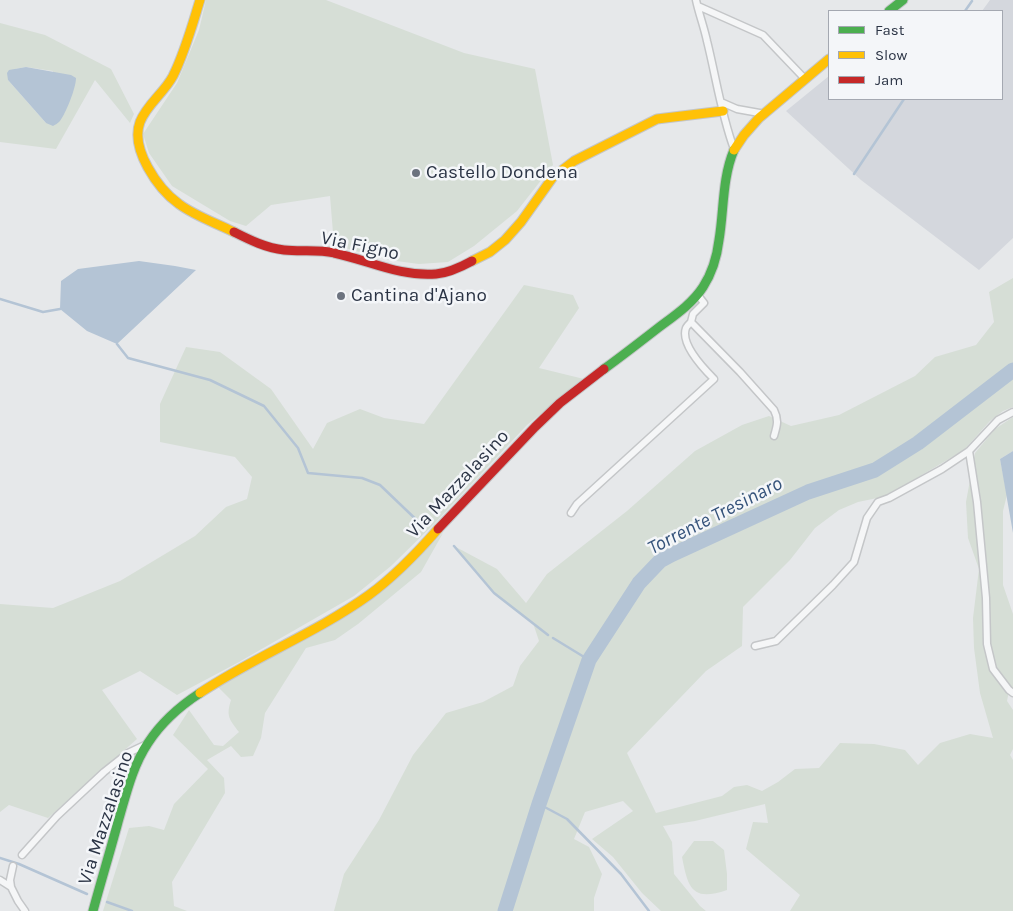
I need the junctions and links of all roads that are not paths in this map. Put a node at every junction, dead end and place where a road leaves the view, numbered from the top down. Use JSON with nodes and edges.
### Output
{"nodes":[{"id":1,"x":200,"y":0,"type":"edge"},
{"id":2,"x":903,"y":0,"type":"edge"},
{"id":3,"x":697,"y":3,"type":"edge"},
{"id":4,"x":890,"y":10,"type":"edge"},
{"id":5,"x":828,"y":60,"type":"edge"},
{"id":6,"x":805,"y":79,"type":"junction"},
{"id":7,"x":722,"y":106,"type":"junction"},
{"id":8,"x":764,"y":114,"type":"junction"},
{"id":9,"x":734,"y":149,"type":"junction"},
{"id":10,"x":697,"y":294,"type":"junction"},
{"id":11,"x":691,"y":322,"type":"junction"},
{"id":12,"x":1013,"y":412,"type":"edge"},
{"id":13,"x":774,"y":436,"type":"dead end"},
{"id":14,"x":970,"y":451,"type":"junction"},
{"id":15,"x":571,"y":513,"type":"dead end"},
{"id":16,"x":755,"y":646,"type":"dead end"},
{"id":17,"x":1013,"y":693,"type":"edge"},
{"id":18,"x":148,"y":744,"type":"junction"},
{"id":19,"x":22,"y":855,"type":"dead end"},
{"id":20,"x":13,"y":866,"type":"dead end"},
{"id":21,"x":0,"y":880,"type":"edge"},
{"id":22,"x":11,"y":887,"type":"junction"},
{"id":23,"x":25,"y":911,"type":"edge"},
{"id":24,"x":93,"y":911,"type":"edge"}],
"edges":[{"from":1,"to":7,"type":"main road","name":"Via Figno"},
{"from":2,"to":4,"type":"main road"},
{"from":3,"to":6,"type":"street"},
{"from":3,"to":7,"type":"street"},
{"from":5,"to":6,"type":"main road","name":"Via Mazzalasino"},
{"from":6,"to":8,"type":"main road","name":"Via Mazzalasino"},
{"from":7,"to":8,"type":"street"},
{"from":7,"to":9,"type":"street"},
{"from":8,"to":9,"type":"main road","name":"Via Mazzalasino"},
{"from":9,"to":10,"type":"main road","name":"Via Mazzalasino"},
{"from":10,"to":11,"type":"street"},
{"from":10,"to":18,"type":"main road","name":"Via Mazzalasino"},
{"from":11,"to":13,"type":"street"},
{"from":11,"to":15,"type":"street"},
{"from":12,"to":14,"type":"street"},
{"from":14,"to":16,"type":"street"},
{"from":14,"to":17,"type":"street"},
{"from":18,"to":19,"type":"street"},
{"from":18,"to":24,"type":"main road","name":"Via Mazzalasino"},
{"from":20,"to":22,"type":"street"},
{"from":21,"to":22,"type":"street"},
{"from":22,"to":23,"type":"street"}]}
